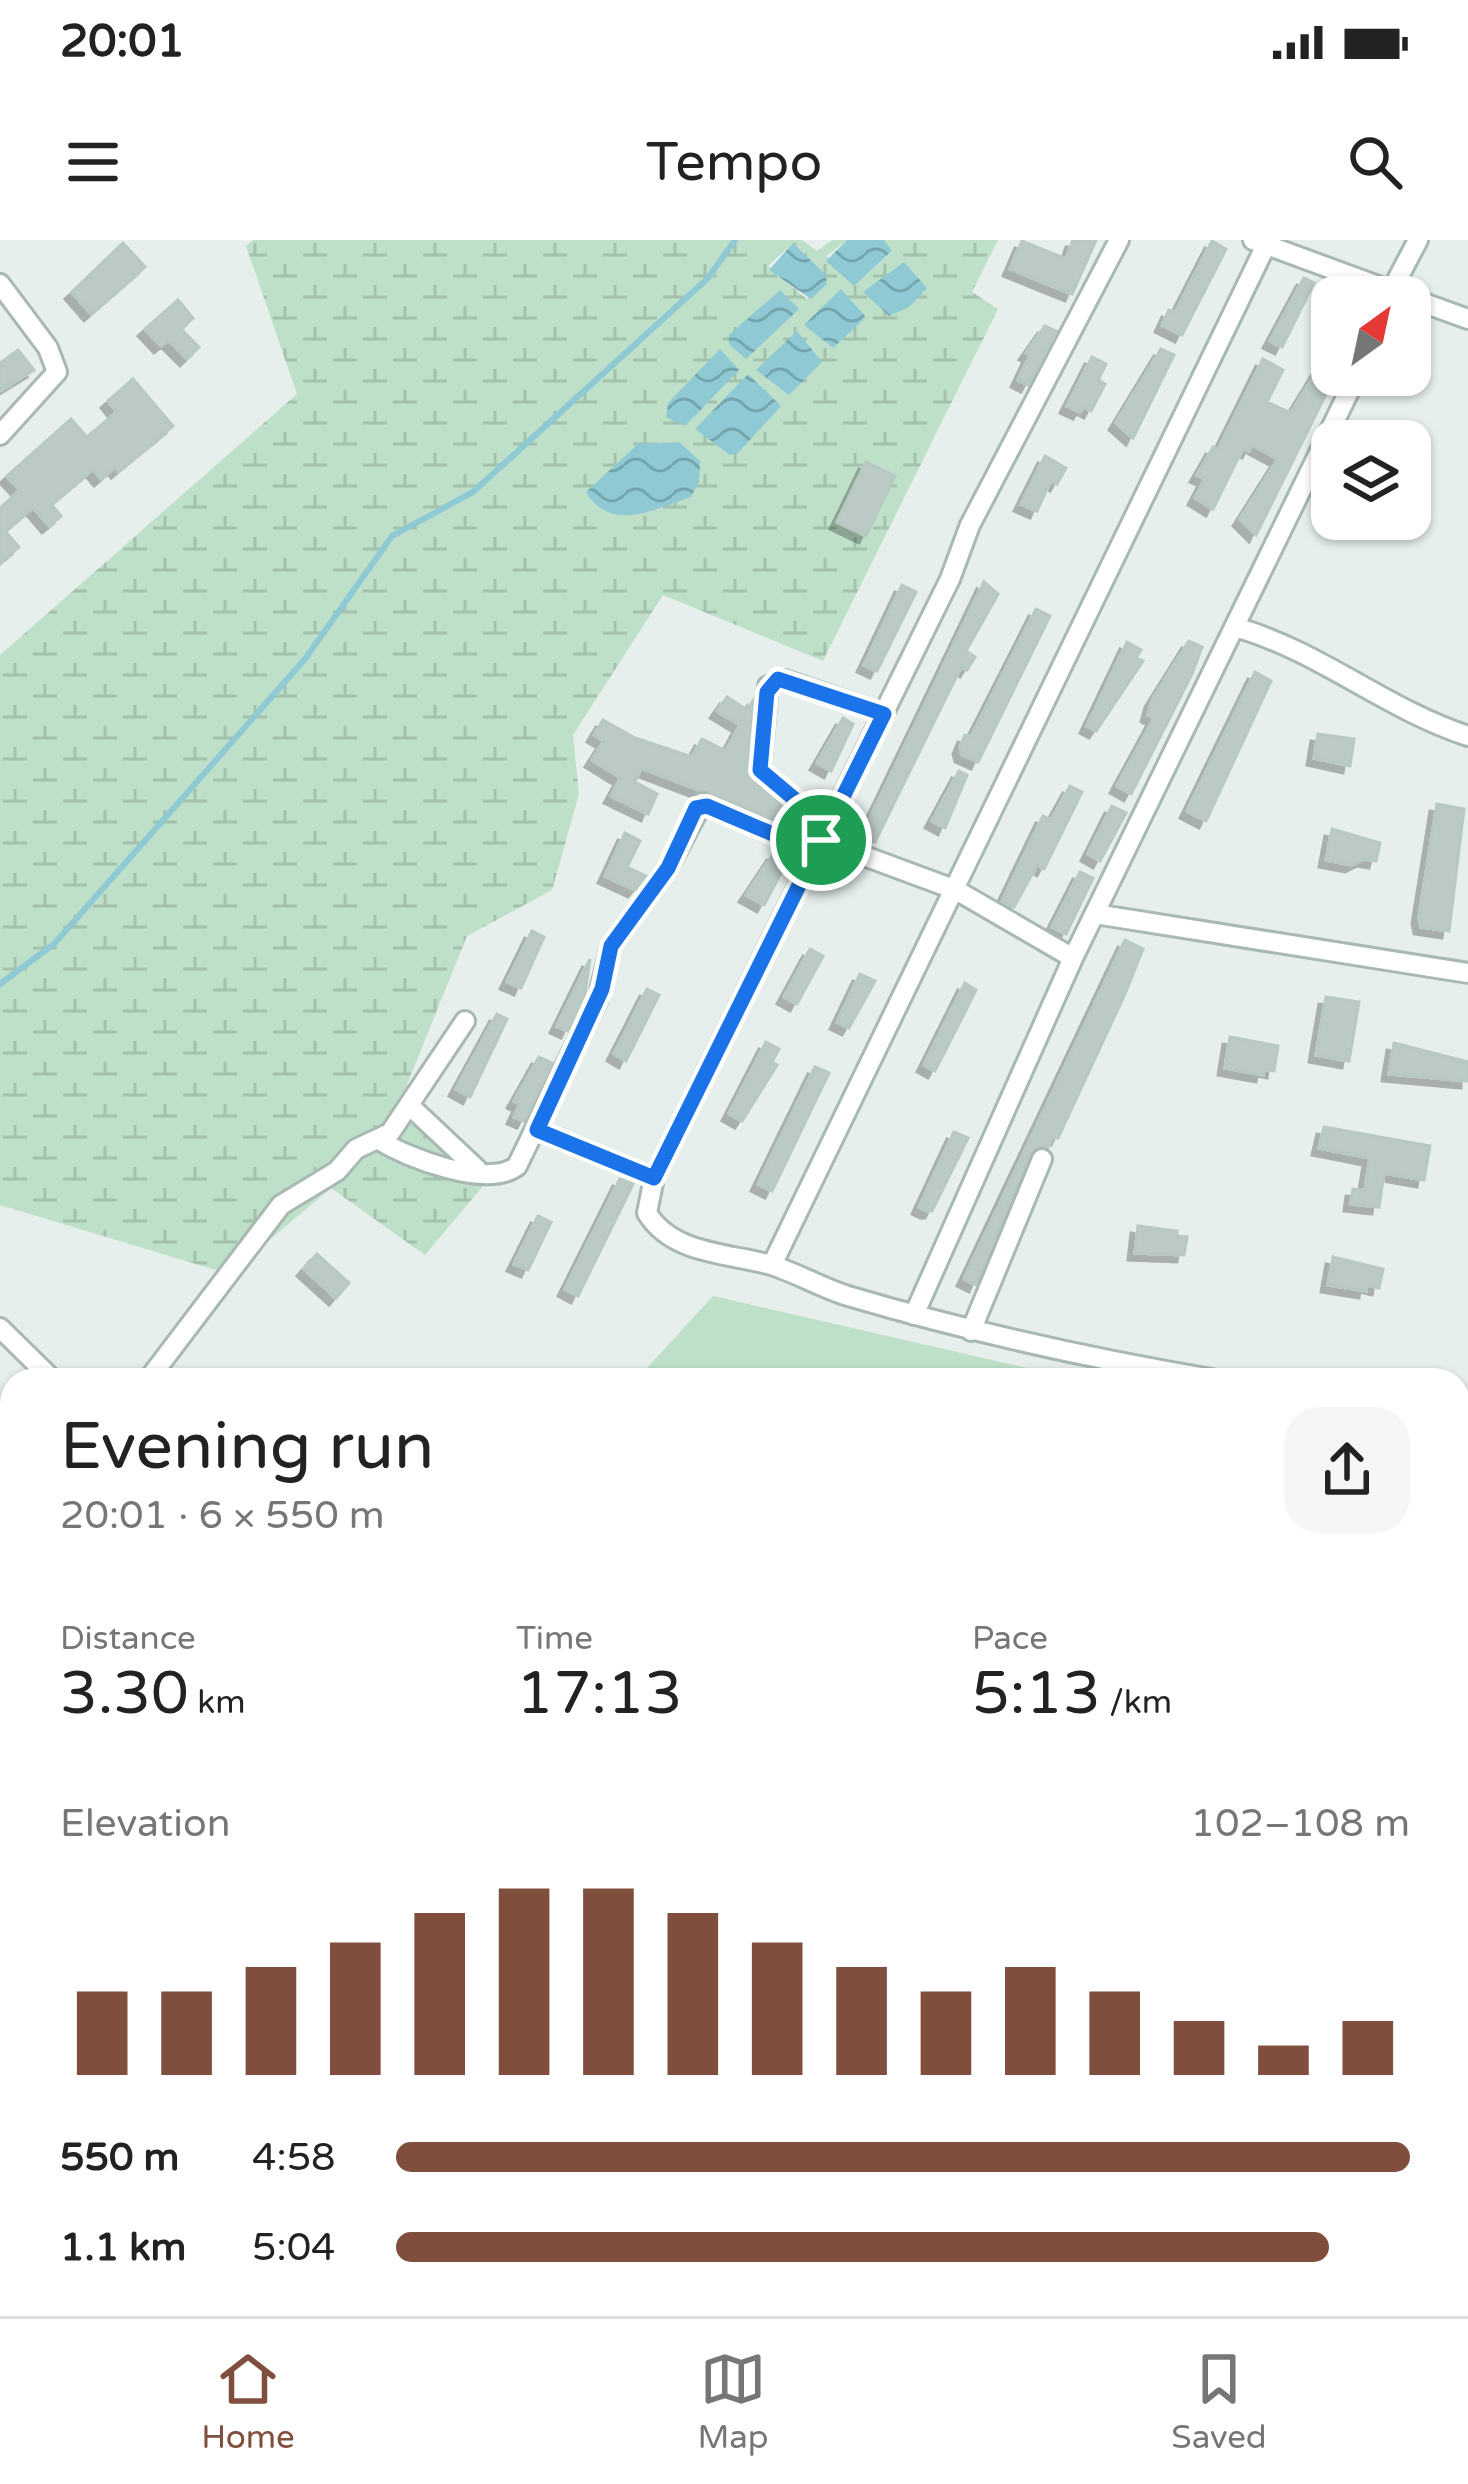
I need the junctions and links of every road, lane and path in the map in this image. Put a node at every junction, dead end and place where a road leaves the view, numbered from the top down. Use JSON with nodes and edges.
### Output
{"nodes":[{"id":1,"x":1119,"y":240,"type":"edge"},
{"id":2,"x":1418,"y":240,"type":"edge"},
{"id":3,"x":1259,"y":242,"type":"edge"},
{"id":4,"x":1347,"y":276,"type":"edge"},
{"id":5,"x":1406,"y":276,"type":"edge"},
{"id":6,"x":0,"y":284,"type":"edge"},
{"id":7,"x":1431,"y":307,"type":"edge"},
{"id":8,"x":1468,"y":319,"type":"edge"},
{"id":9,"x":1347,"y":396,"type":"edge"},
{"id":10,"x":0,"y":435,"type":"edge"},
{"id":11,"x":1235,"y":627,"type":"junction"},
{"id":12,"x":884,"y":714,"type":"junction"},
{"id":13,"x":1468,"y":736,"type":"edge"},
{"id":14,"x":821,"y":840,"type":"junction"},
{"id":15,"x":956,"y":890,"type":"junction"},
{"id":16,"x":1095,"y":914,"type":"junction"},
{"id":17,"x":1073,"y":958,"type":"junction"},
{"id":18,"x":1468,"y":973,"type":"edge"},
{"id":19,"x":465,"y":1021,"type":"dead end"},
{"id":20,"x":410,"y":1107,"type":"junction"},
{"id":21,"x":537,"y":1130,"type":"junction"},
{"id":22,"x":380,"y":1140,"type":"junction"},
{"id":23,"x":1042,"y":1160,"type":"dead end"},
{"id":24,"x":482,"y":1173,"type":"junction"},
{"id":25,"x":654,"y":1178,"type":"junction"},
{"id":26,"x":772,"y":1265,"type":"junction"},
{"id":27,"x":914,"y":1315,"type":"junction"},
{"id":28,"x":0,"y":1328,"type":"edge"},
{"id":29,"x":971,"y":1331,"type":"junction"},
{"id":30,"x":41,"y":1368,"type":"edge"},
{"id":31,"x":157,"y":1368,"type":"edge"},
{"id":32,"x":1157,"y":1368,"type":"edge"}],
"edges":[{"from":1,"to":12,"type":"street"},
{"from":2,"to":5,"type":"street"},
{"from":3,"to":4,"type":"street"},
{"from":3,"to":15,"type":"street"},
{"from":6,"to":10,"type":"street"},
{"from":7,"to":8,"type":"street"},
{"from":9,"to":11,"type":"street"},
{"from":11,"to":13,"type":"street"},
{"from":11,"to":16,"type":"street"},
{"from":12,"to":14,"type":"street"},
{"from":12,"to":14,"type":"street"},
{"from":14,"to":15,"type":"street"},
{"from":14,"to":21,"type":"street"},
{"from":14,"to":25,"type":"street"},
{"from":15,"to":17,"type":"street"},
{"from":15,"to":26,"type":"street"},
{"from":16,"to":17,"type":"street"},
{"from":16,"to":18,"type":"street"},
{"from":17,"to":27,"type":"street"},
{"from":19,"to":20,"type":"street"},
{"from":20,"to":22,"type":"street"},
{"from":20,"to":24,"type":"street"},
{"from":21,"to":24,"type":"street"},
{"from":21,"to":25,"type":"street"},
{"from":22,"to":24,"type":"street"},
{"from":22,"to":31,"type":"street"},
{"from":23,"to":29,"type":"street"},
{"from":25,"to":26,"type":"street"},
{"from":26,"to":27,"type":"street"},
{"from":27,"to":29,"type":"street"},
{"from":28,"to":30,"type":"street"},
{"from":29,"to":32,"type":"street"}]}
